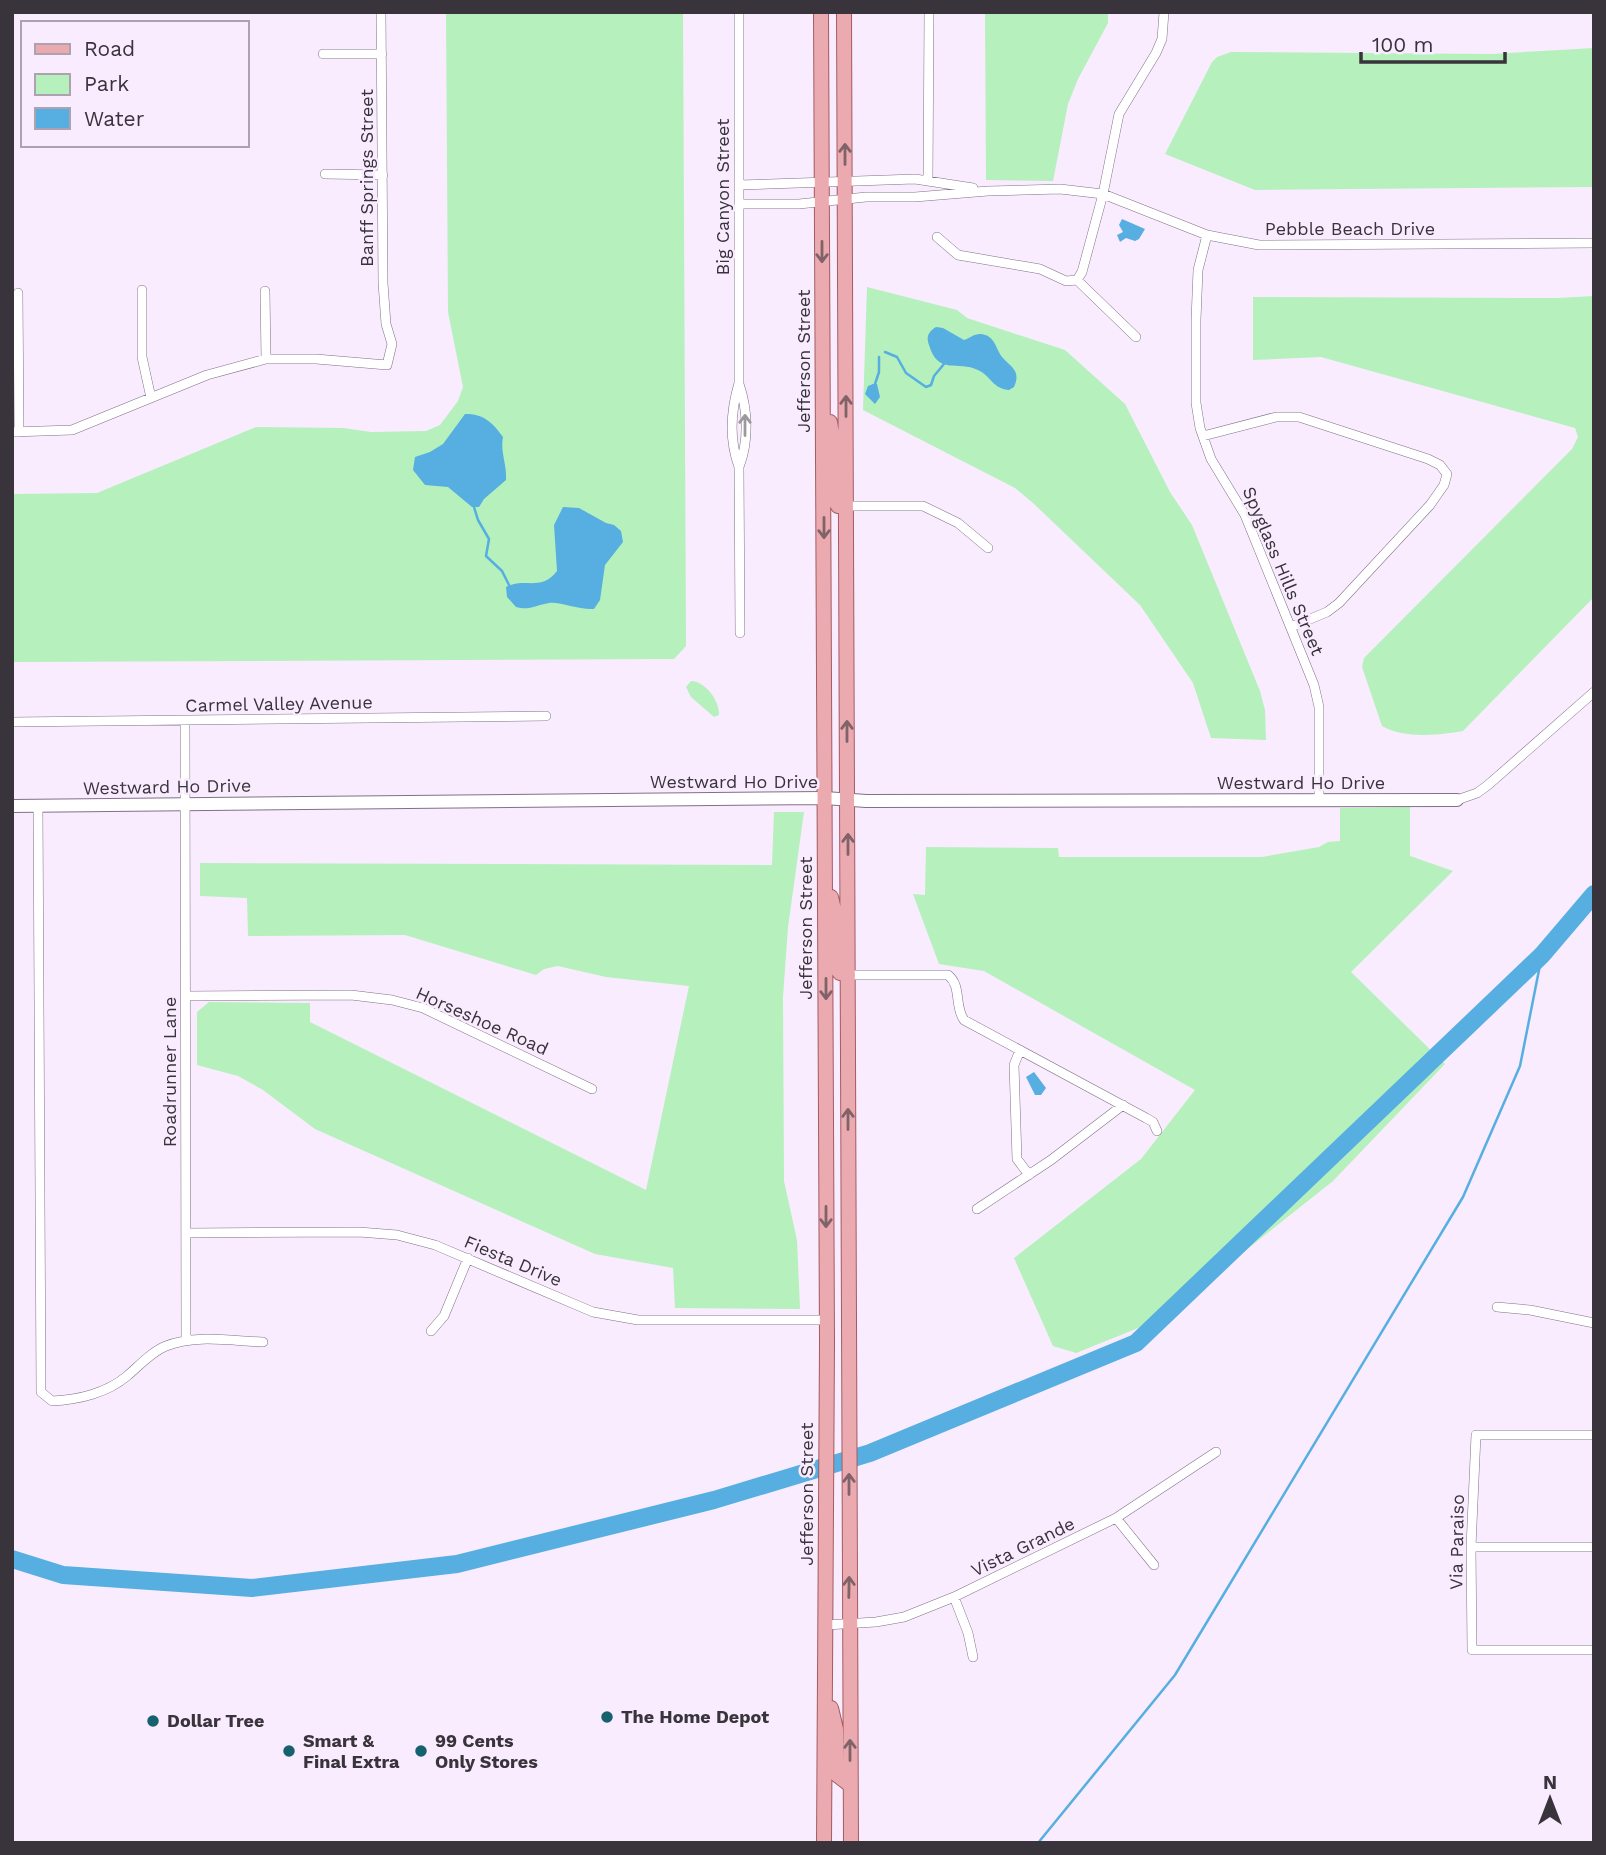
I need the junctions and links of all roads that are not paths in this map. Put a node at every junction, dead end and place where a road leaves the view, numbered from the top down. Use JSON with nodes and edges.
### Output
{"nodes":[{"id":1,"x":381,"y":12,"type":"edge"},
{"id":2,"x":739,"y":12,"type":"edge"},
{"id":3,"x":821,"y":12,"type":"edge"},
{"id":4,"x":844,"y":12,"type":"edge"},
{"id":5,"x":929,"y":12,"type":"edge"},
{"id":6,"x":1164,"y":12,"type":"edge"},
{"id":7,"x":323,"y":54,"type":"dead end"},
{"id":8,"x":382,"y":54,"type":"junction"},
{"id":9,"x":325,"y":174,"type":"dead end"},
{"id":10,"x":383,"y":175,"type":"junction"},
{"id":11,"x":845,"y":181,"type":"junction"},
{"id":12,"x":928,"y":181,"type":"junction"},
{"id":13,"x":822,"y":183,"type":"junction"},
{"id":14,"x":739,"y":185,"type":"junction"},
{"id":15,"x":988,"y":191,"type":"junction"},
{"id":16,"x":1103,"y":194,"type":"junction"},
{"id":17,"x":845,"y":199,"type":"junction"},
{"id":18,"x":822,"y":201,"type":"junction"},
{"id":19,"x":739,"y":204,"type":"junction"},
{"id":20,"x":1207,"y":235,"type":"junction"},
{"id":21,"x":937,"y":237,"type":"dead end"},
{"id":22,"x":1594,"y":243,"type":"edge"},
{"id":23,"x":1077,"y":280,"type":"junction"},
{"id":24,"x":142,"y":290,"type":"dead end"},
{"id":25,"x":265,"y":291,"type":"dead end"},
{"id":26,"x":18,"y":293,"type":"dead end"},
{"id":27,"x":1136,"y":337,"type":"dead end"},
{"id":28,"x":266,"y":359,"type":"junction"},
{"id":29,"x":823,"y":382,"type":"junction"},
{"id":30,"x":150,"y":398,"type":"junction"},
{"id":31,"x":15,"y":432,"type":"edge"},
{"id":32,"x":1203,"y":436,"type":"junction"},
{"id":33,"x":846,"y":506,"type":"junction"},
{"id":34,"x":988,"y":548,"type":"dead end"},
{"id":35,"x":1291,"y":628,"type":"junction"},
{"id":36,"x":740,"y":633,"type":"dead end"},
{"id":37,"x":1594,"y":692,"type":"edge"},
{"id":38,"x":546,"y":716,"type":"dead end"},
{"id":39,"x":12,"y":722,"type":"edge"},
{"id":40,"x":185,"y":722,"type":"junction"},
{"id":41,"x":825,"y":798,"type":"junction"},
{"id":42,"x":848,"y":800,"type":"junction"},
{"id":43,"x":1319,"y":800,"type":"junction"},
{"id":44,"x":1457,"y":800,"type":"joint"},
{"id":45,"x":186,"y":804,"type":"junction"},
{"id":46,"x":12,"y":806,"type":"edge"},
{"id":47,"x":38,"y":806,"type":"junction"},
{"id":48,"x":825,"y":875,"type":"junction"},
{"id":49,"x":848,"y":975,"type":"junction"},
{"id":50,"x":186,"y":996,"type":"junction"},
{"id":51,"x":1020,"y":1050,"type":"junction"},
{"id":52,"x":593,"y":1090,"type":"dead end"},
{"id":53,"x":1123,"y":1105,"type":"junction"},
{"id":54,"x":1157,"y":1130,"type":"dead end"},
{"id":55,"x":1029,"y":1175,"type":"junction"},
{"id":56,"x":977,"y":1209,"type":"dead end"},
{"id":57,"x":186,"y":1233,"type":"junction"},
{"id":58,"x":468,"y":1258,"type":"junction"},
{"id":59,"x":1497,"y":1307,"type":"dead end"},
{"id":60,"x":827,"y":1321,"type":"junction"},
{"id":61,"x":1594,"y":1323,"type":"edge"},
{"id":62,"x":431,"y":1331,"type":"dead end"},
{"id":63,"x":186,"y":1340,"type":"junction"},
{"id":64,"x":263,"y":1342,"type":"dead end"},
{"id":65,"x":1594,"y":1435,"type":"edge"},
{"id":66,"x":1216,"y":1452,"type":"dead end"},
{"id":67,"x":1116,"y":1518,"type":"junction"},
{"id":68,"x":1471,"y":1547,"type":"junction"},
{"id":69,"x":1594,"y":1547,"type":"edge"},
{"id":70,"x":1154,"y":1565,"type":"dead end"},
{"id":71,"x":954,"y":1597,"type":"junction"},
{"id":72,"x":849,"y":1623,"type":"junction"},
{"id":73,"x":826,"y":1625,"type":"junction"},
{"id":74,"x":1594,"y":1650,"type":"edge"},
{"id":75,"x":973,"y":1657,"type":"dead end"},
{"id":76,"x":826,"y":1690,"type":"junction"},
{"id":77,"x":850,"y":1785,"type":"junction"},
{"id":78,"x":824,"y":1843,"type":"edge"},
{"id":79,"x":851,"y":1843,"type":"edge"}],
"edges":[{"from":1,"to":8,"type":"street","name":"Banff Springs Street"},
{"from":2,"to":14,"type":"street","name":"Big Canyon Street"},
{"from":3,"to":13,"type":"main road","name":"Jefferson Street"},
{"from":11,"to":4,"type":"main road","one_way":true},
{"from":5,"to":12,"type":"street"},
{"from":6,"to":16,"type":"street"},
{"from":7,"to":8,"type":"street"},
{"from":8,"to":10,"type":"street","name":"Banff Springs Street"},
{"from":9,"to":10,"type":"street"},
{"from":10,"to":28,"type":"street","name":"Banff Springs Street"},
{"from":11,"to":12,"type":"street"},
{"from":11,"to":13,"type":"street"},
{"from":11,"to":17,"type":"main road"},
{"from":12,"to":15,"type":"street"},
{"from":13,"to":14,"type":"street"},
{"from":13,"to":18,"type":"main road","name":"Jefferson Street"},
{"from":14,"to":19,"type":"street","name":"Big Canyon Street"},
{"from":15,"to":16,"type":"street","name":"Pebble Beach Drive"},
{"from":15,"to":17,"type":"street"},
{"from":16,"to":20,"type":"street","name":"Pebble Beach Drive"},
{"from":16,"to":23,"type":"street"},
{"from":17,"to":18,"type":"street"},
{"from":33,"to":17,"type":"main road","one_way":true},
{"from":18,"to":19,"type":"street"},
{"from":18,"to":29,"type":"main road","name":"Jefferson Street","one_way":true},
{"from":19,"to":36,"type":"street","name":"Big Canyon Street"},
{"from":20,"to":22,"type":"street","name":"Pebble Beach Drive"},
{"from":20,"to":32,"type":"street","name":"Spyglass Hills Street"},
{"from":21,"to":23,"type":"street"},
{"from":23,"to":27,"type":"street"},
{"from":24,"to":30,"type":"street"},
{"from":25,"to":28,"type":"street"},
{"from":26,"to":31,"type":"street"},
{"from":28,"to":30,"type":"street"},
{"from":29,"to":33,"type":"main road"},
{"from":29,"to":41,"type":"main road","name":"Jefferson Street","one_way":true},
{"from":30,"to":31,"type":"street"},
{"from":32,"to":35,"type":"street","name":"Spyglass Hills Street"},
{"from":32,"to":35,"type":"street"},
{"from":33,"to":34,"type":"street"},
{"from":42,"to":33,"type":"main road","one_way":true},
{"from":35,"to":43,"type":"street","name":"Spyglass Hills Street"},
{"from":37,"to":44,"type":"street"},
{"from":38,"to":40,"type":"street","name":"Carmel Valley Avenue"},
{"from":39,"to":40,"type":"street","name":"Carmel Valley Avenue"},
{"from":40,"to":45,"type":"street","name":"Roadrunner Lane"},
{"from":41,"to":42,"type":"street","name":"Westward Ho Drive"},
{"from":41,"to":45,"type":"street","name":"Westward Ho Drive"},
{"from":41,"to":48,"type":"main road","name":"Jefferson Street"},
{"from":42,"to":43,"type":"street","name":"Westward Ho Drive"},
{"from":49,"to":42,"type":"main road","one_way":true},
{"from":43,"to":44,"type":"street","name":"Westward Ho Drive"},
{"from":45,"to":47,"type":"street","name":"Westward Ho Drive"},
{"from":45,"to":50,"type":"street","name":"Roadrunner Lane"},
{"from":46,"to":47,"type":"street","name":"Westward Ho Drive"},
{"from":47,"to":63,"type":"street"},
{"from":48,"to":49,"type":"main road"},
{"from":48,"to":60,"type":"main road","name":"Jefferson Street","one_way":true},
{"from":49,"to":51,"type":"street"},
{"from":72,"to":49,"type":"main road","one_way":true},
{"from":50,"to":52,"type":"street","name":"Horseshoe Road"},
{"from":50,"to":57,"type":"street","name":"Roadrunner Lane"},
{"from":51,"to":53,"type":"street"},
{"from":51,"to":55,"type":"street"},
{"from":53,"to":54,"type":"street"},
{"from":53,"to":55,"type":"street"},
{"from":55,"to":56,"type":"street"},
{"from":57,"to":58,"type":"street","name":"Fiesta Drive"},
{"from":57,"to":63,"type":"street","name":"Roadrunner Lane"},
{"from":58,"to":60,"type":"street","name":"Fiesta Drive"},
{"from":58,"to":62,"type":"street"},
{"from":59,"to":61,"type":"street"},
{"from":60,"to":73,"type":"main road","name":"Jefferson Street"},
{"from":63,"to":64,"type":"street"},
{"from":65,"to":68,"type":"street","name":"Via Paraiso"},
{"from":66,"to":67,"type":"street","name":"Vista Grande"},
{"from":67,"to":70,"type":"street"},
{"from":67,"to":71,"type":"street","name":"Vista Grande"},
{"from":68,"to":69,"type":"street"},
{"from":68,"to":74,"type":"street","name":"Via Paraiso"},
{"from":71,"to":72,"type":"street","name":"Vista Grande"},
{"from":71,"to":75,"type":"street"},
{"from":72,"to":73,"type":"street","name":"Vista Grande"},
{"from":77,"to":72,"type":"main road","one_way":true},
{"from":73,"to":76,"type":"main road","name":"Jefferson Street"},
{"from":76,"to":77,"type":"main road"},
{"from":76,"to":78,"type":"main road","name":"Jefferson Street"},
{"from":77,"to":79,"type":"main road"}]}
